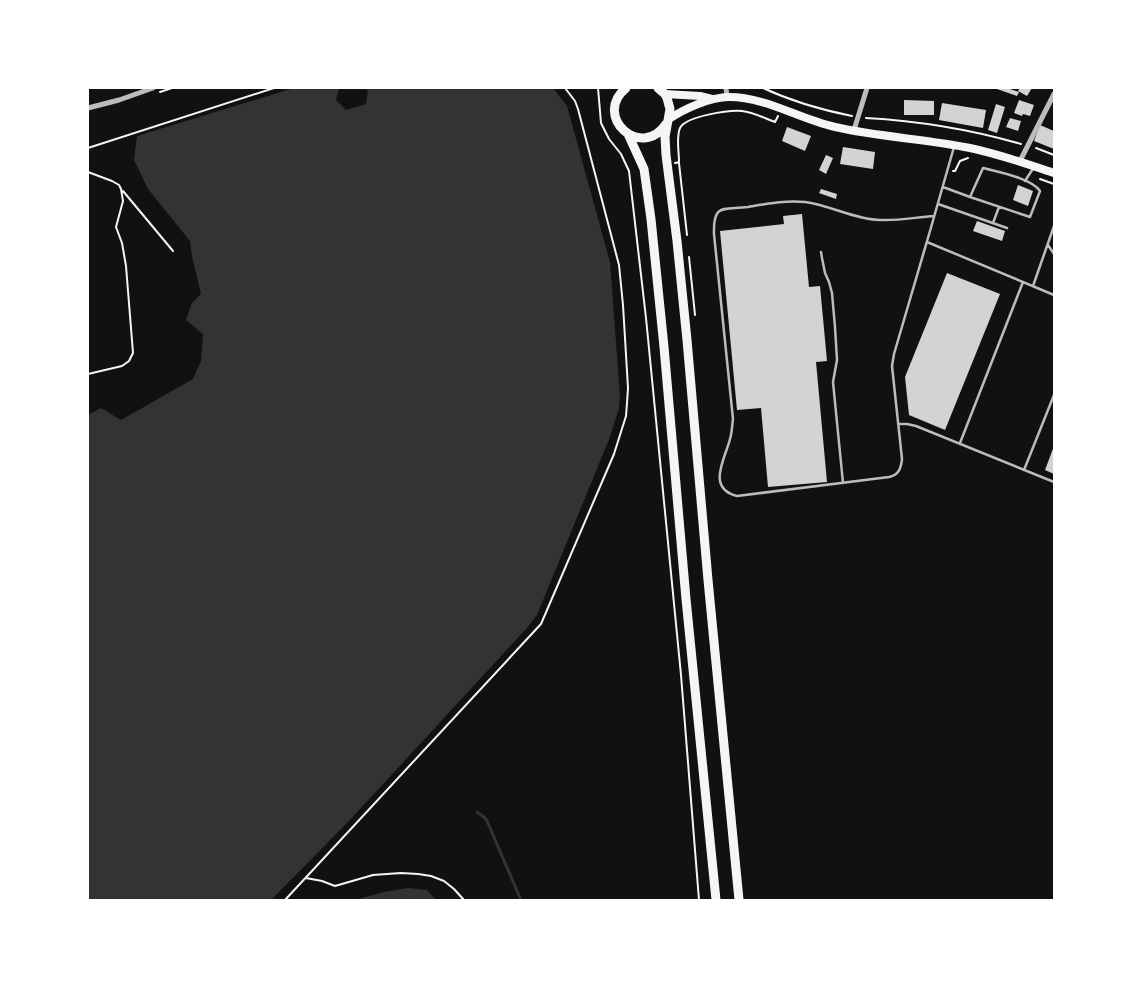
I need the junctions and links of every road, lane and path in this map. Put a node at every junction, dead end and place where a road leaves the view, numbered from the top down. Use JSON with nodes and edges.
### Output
{"nodes":[{"id":1,"x":153,"y":88,"type":"edge"},
{"id":2,"x":274,"y":88,"type":"edge"},
{"id":3,"x":566,"y":88,"type":"edge"},
{"id":4,"x":598,"y":88,"type":"edge"},
{"id":5,"x":626,"y":88,"type":"edge"},
{"id":6,"x":726,"y":88,"type":"edge"},
{"id":7,"x":763,"y":88,"type":"edge"},
{"id":8,"x":867,"y":88,"type":"edge"},
{"id":9,"x":662,"y":91,"type":"edge"},
{"id":10,"x":617,"y":92,"type":"edge"},
{"id":11,"x":1054,"y":94,"type":"edge"},
{"id":12,"x":727,"y":97,"type":"junction"},
{"id":13,"x":712,"y":99,"type":"junction"},
{"id":14,"x":88,"y":108,"type":"edge"},
{"id":15,"x":858,"y":117,"type":"junction"},
{"id":16,"x":668,"y":121,"type":"junction"},
{"id":17,"x":775,"y":122,"type":"dead end"},
{"id":18,"x":854,"y":130,"type":"junction"},
{"id":19,"x":628,"y":134,"type":"junction"},
{"id":20,"x":954,"y":145,"type":"junction"},
{"id":21,"x":1027,"y":145,"type":"junction"},
{"id":22,"x":88,"y":148,"type":"edge"},
{"id":23,"x":1054,"y":155,"type":"edge"},
{"id":24,"x":1020,"y":161,"type":"junction"},
{"id":25,"x":667,"y":164,"type":"junction"},
{"id":26,"x":1035,"y":166,"type":"junction"},
{"id":27,"x":88,"y":172,"type":"edge"},
{"id":28,"x":1054,"y":173,"type":"edge"},
{"id":29,"x":1025,"y":181,"type":"junction"},
{"id":30,"x":942,"y":187,"type":"junction"},
{"id":31,"x":121,"y":189,"type":"junction"},
{"id":32,"x":970,"y":197,"type":"junction"},
{"id":33,"x":938,"y":204,"type":"junction"},
{"id":34,"x":999,"y":207,"type":"junction"},
{"id":35,"x":934,"y":216,"type":"junction"},
{"id":36,"x":993,"y":223,"type":"junction"},
{"id":37,"x":1054,"y":226,"type":"edge"},
{"id":38,"x":1008,"y":228,"type":"dead end"},
{"id":39,"x":926,"y":242,"type":"junction"},
{"id":40,"x":1048,"y":244,"type":"junction"},
{"id":41,"x":173,"y":251,"type":"dead end"},
{"id":42,"x":822,"y":252,"type":"dead end"},
{"id":43,"x":1054,"y":254,"type":"edge"},
{"id":44,"x":1023,"y":282,"type":"junction"},
{"id":45,"x":1033,"y":286,"type":"junction"},
{"id":46,"x":1054,"y":295,"type":"edge"},
{"id":47,"x":88,"y":374,"type":"edge"},
{"id":48,"x":1054,"y":395,"type":"edge"},
{"id":49,"x":898,"y":424,"type":"junction"},
{"id":50,"x":960,"y":443,"type":"junction"},
{"id":51,"x":1024,"y":470,"type":"junction"},
{"id":52,"x":1054,"y":482,"type":"edge"},
{"id":53,"x":843,"y":483,"type":"junction"},
{"id":54,"x":306,"y":878,"type":"junction"},
{"id":55,"x":285,"y":900,"type":"edge"},
{"id":56,"x":464,"y":900,"type":"edge"},
{"id":57,"x":698,"y":900,"type":"edge"},
{"id":58,"x":716,"y":900,"type":"edge"},
{"id":59,"x":739,"y":900,"type":"edge"}],
"edges":[{"from":1,"to":14,"type":"street"},
{"from":2,"to":22,"type":"path"},
{"from":3,"to":54,"type":"path"},
{"from":4,"to":57,"type":"path"},
{"from":5,"to":10,"type":"main road"},
{"from":6,"to":12,"type":"street"},
{"from":7,"to":15,"type":"path"},
{"from":8,"to":15,"type":"street"},
{"from":9,"to":13,"type":"main road"},
{"from":9,"to":16,"type":"main road"},
{"from":10,"to":19,"type":"main road"},
{"from":11,"to":21,"type":"street"},
{"from":12,"to":13,"type":"main road"},
{"from":12,"to":18,"type":"main road"},
{"from":13,"to":16,"type":"main road"},
{"from":15,"to":18,"type":"street"},
{"from":15,"to":21,"type":"path"},
{"from":16,"to":19,"type":"main road"},
{"from":16,"to":25,"type":"main road"},
{"from":17,"to":25,"type":"path"},
{"from":18,"to":20,"type":"main road"},
{"from":19,"to":58,"type":"main road"},
{"from":20,"to":24,"type":"main road"},
{"from":20,"to":30,"type":"lane"},
{"from":21,"to":23,"type":"path"},
{"from":21,"to":24,"type":"street"},
{"from":24,"to":26,"type":"main road"},
{"from":25,"to":59,"type":"main road"},
{"from":26,"to":28,"type":"main road"},
{"from":26,"to":29,"type":"lane"},
{"from":27,"to":31,"type":"path"},
{"from":29,"to":32,"type":"lane"},
{"from":29,"to":34,"type":"lane"},
{"from":30,"to":32,"type":"lane"},
{"from":30,"to":33,"type":"lane"},
{"from":31,"to":41,"type":"path"},
{"from":31,"to":47,"type":"path"},
{"from":32,"to":34,"type":"lane"},
{"from":33,"to":35,"type":"lane"},
{"from":33,"to":36,"type":"lane"},
{"from":34,"to":36,"type":"lane"},
{"from":35,"to":39,"type":"lane"},
{"from":35,"to":53,"type":"lane"},
{"from":36,"to":38,"type":"lane"},
{"from":37,"to":40,"type":"lane"},
{"from":39,"to":44,"type":"lane"},
{"from":39,"to":49,"type":"lane"},
{"from":40,"to":43,"type":"lane"},
{"from":40,"to":45,"type":"lane"},
{"from":42,"to":53,"type":"lane"},
{"from":44,"to":45,"type":"lane"},
{"from":44,"to":50,"type":"lane"},
{"from":45,"to":46,"type":"lane"},
{"from":48,"to":51,"type":"lane"},
{"from":49,"to":50,"type":"lane"},
{"from":49,"to":53,"type":"lane"},
{"from":50,"to":51,"type":"lane"},
{"from":51,"to":52,"type":"lane"},
{"from":54,"to":55,"type":"path"},
{"from":54,"to":56,"type":"path"}]}
